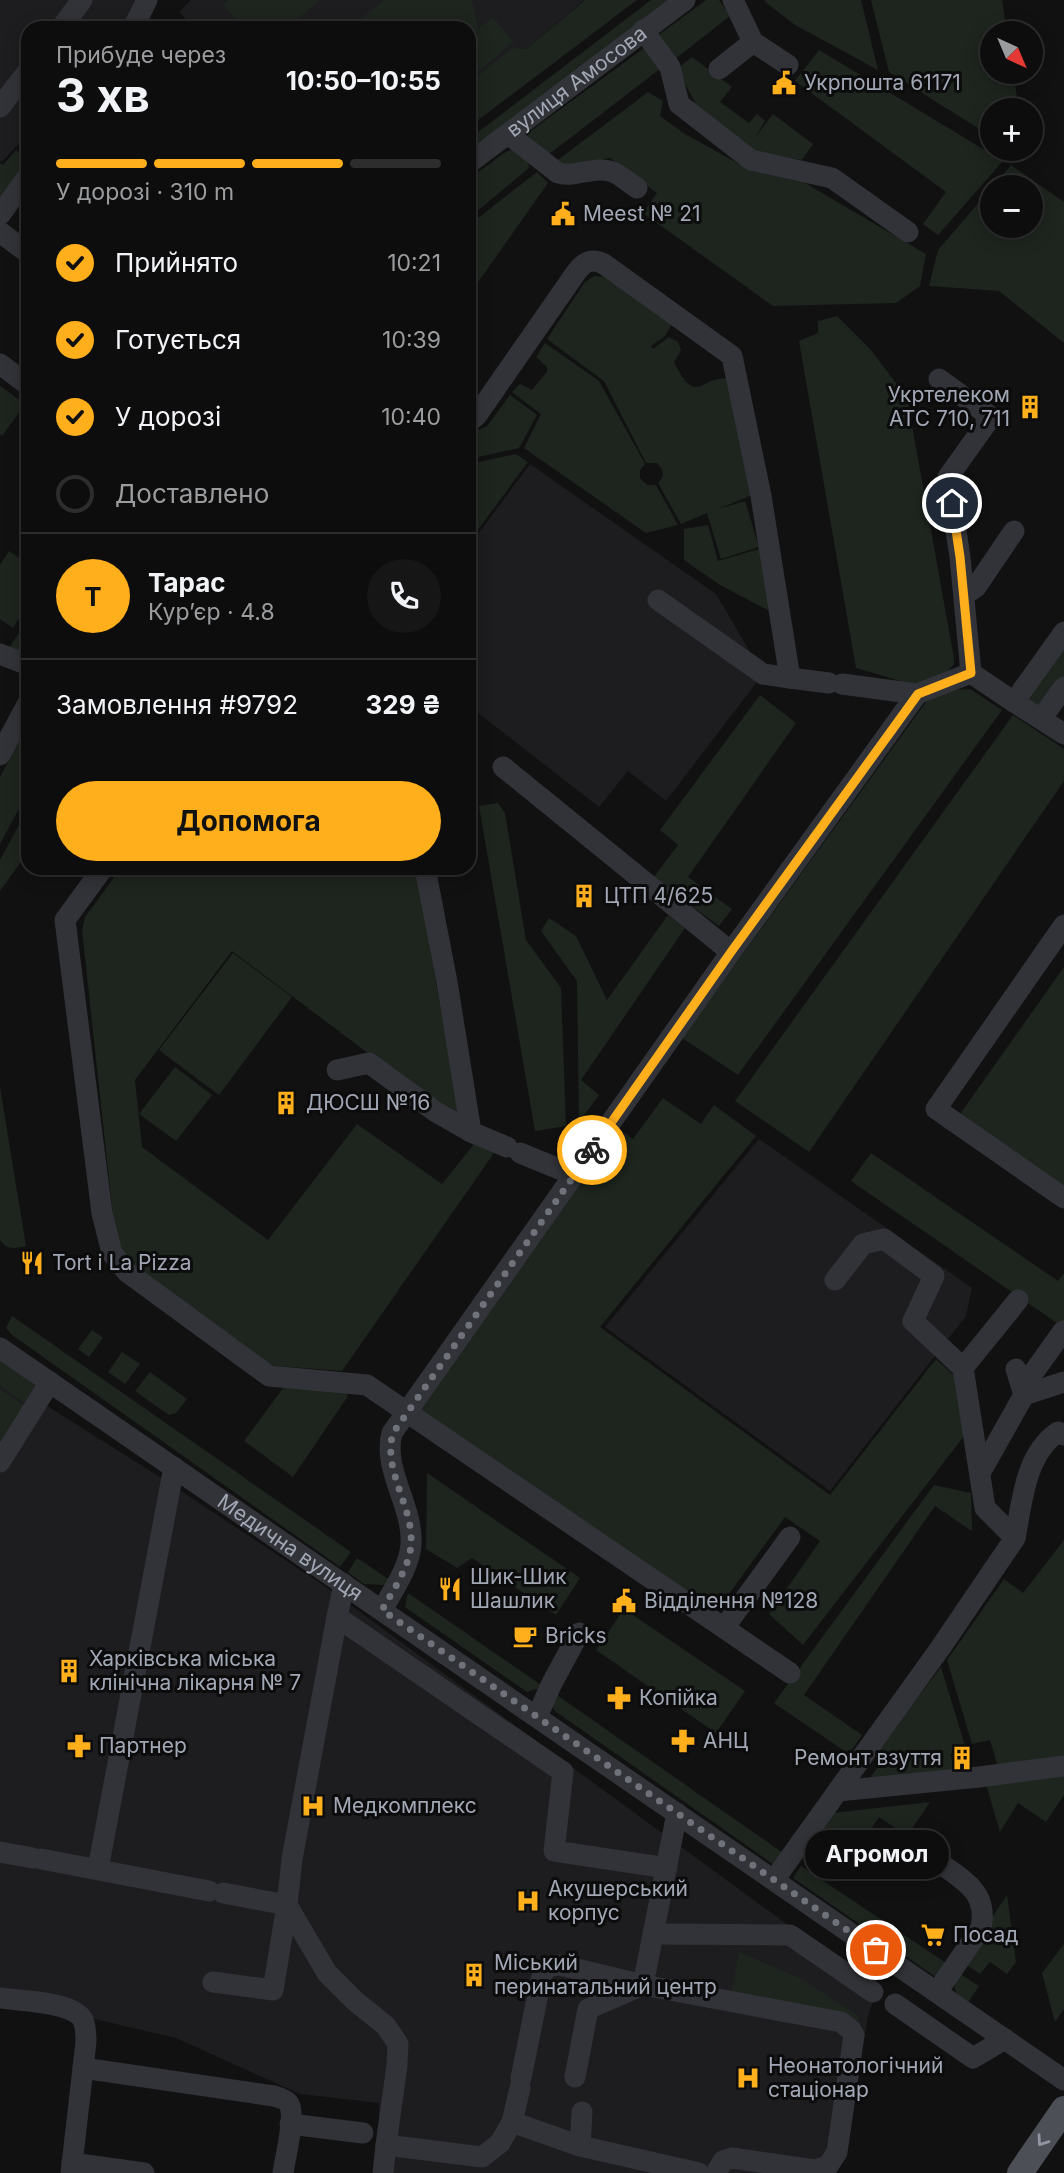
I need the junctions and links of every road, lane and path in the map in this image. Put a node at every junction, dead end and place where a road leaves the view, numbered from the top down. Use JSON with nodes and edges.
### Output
{"nodes":[{"id":1,"x":82,"y":0,"type":"edge"},
{"id":2,"x":148,"y":0,"type":"edge"},
{"id":3,"x":685,"y":0,"type":"edge"},
{"id":4,"x":733,"y":0,"type":"edge"},
{"id":5,"x":66,"y":21,"type":"edge"},
{"id":6,"x":137,"y":21,"type":"edge"},
{"id":7,"x":643,"y":30,"type":"junction"},
{"id":8,"x":753,"y":42,"type":"junction"},
{"id":9,"x":788,"y":65,"type":"dead end"},
{"id":10,"x":719,"y":69,"type":"dead end"},
{"id":11,"x":21,"y":80,"type":"edge"},
{"id":12,"x":0,"y":107,"type":"edge"},
{"id":13,"x":508,"y":134,"type":"junction"},
{"id":14,"x":476,"y":158,"type":"edge"},
{"id":15,"x":637,"y":188,"type":"dead end"},
{"id":16,"x":21,"y":189,"type":"edge"},
{"id":17,"x":0,"y":229,"type":"edge"},
{"id":18,"x":908,"y":232,"type":"dead end"},
{"id":19,"x":21,"y":247,"type":"edge"},
{"id":20,"x":0,"y":364,"type":"edge"},
{"id":21,"x":21,"y":379,"type":"edge"},
{"id":22,"x":939,"y":379,"type":"dead end"},
{"id":23,"x":476,"y":414,"type":"edge"},
{"id":24,"x":1014,"y":531,"type":"dead end"},
{"id":25,"x":964,"y":595,"type":"junction"},
{"id":26,"x":658,"y":600,"type":"dead end"},
{"id":27,"x":1064,"y":632,"type":"edge"},
{"id":28,"x":0,"y":654,"type":"edge"},
{"id":29,"x":21,"y":662,"type":"edge"},
{"id":30,"x":971,"y":673,"type":"junction"},
{"id":31,"x":790,"y":678,"type":"junction"},
{"id":32,"x":1064,"y":687,"type":"edge"},
{"id":33,"x":918,"y":694,"type":"junction"},
{"id":34,"x":1014,"y":702,"type":"junction"},
{"id":35,"x":21,"y":716,"type":"edge"},
{"id":36,"x":1041,"y":719,"type":"junction"},
{"id":37,"x":1064,"y":734,"type":"edge"},
{"id":38,"x":0,"y":755,"type":"edge"},
{"id":39,"x":503,"y":768,"type":"dead end"},
{"id":40,"x":98,"y":875,"type":"edge"},
{"id":41,"x":426,"y":875,"type":"edge"},
{"id":42,"x":1064,"y":925,"type":"edge"},
{"id":43,"x":731,"y":952,"type":"junction"},
{"id":44,"x":337,"y":1070,"type":"dead end"},
{"id":45,"x":471,"y":1132,"type":"junction"},
{"id":46,"x":574,"y":1175,"type":"junction"},
{"id":47,"x":1064,"y":1198,"type":"edge"},
{"id":48,"x":835,"y":1280,"type":"dead end"},
{"id":49,"x":1018,"y":1300,"type":"dead end"},
{"id":50,"x":1063,"y":1331,"type":"edge"},
{"id":51,"x":0,"y":1348,"type":"edge"},
{"id":52,"x":963,"y":1368,"type":"junction"},
{"id":53,"x":1016,"y":1369,"type":"dead end"},
{"id":54,"x":50,"y":1382,"type":"junction"},
{"id":55,"x":1064,"y":1382,"type":"edge"},
{"id":56,"x":1024,"y":1395,"type":"junction"},
{"id":57,"x":407,"y":1413,"type":"junction"},
{"id":58,"x":1064,"y":1435,"type":"edge"},
{"id":59,"x":0,"y":1462,"type":"edge"},
{"id":60,"x":174,"y":1467,"type":"junction"},
{"id":61,"x":980,"y":1472,"type":"junction"},
{"id":62,"x":790,"y":1537,"type":"dead end"},
{"id":63,"x":1015,"y":1538,"type":"junction"},
{"id":64,"x":344,"y":1584,"type":"junction"},
{"id":65,"x":382,"y":1610,"type":"junction"},
{"id":66,"x":337,"y":1617,"type":"junction"},
{"id":67,"x":724,"y":1628,"type":"junction"},
{"id":68,"x":579,"y":1633,"type":"dead end"},
{"id":69,"x":790,"y":1673,"type":"dead end"},
{"id":70,"x":537,"y":1717,"type":"junction"},
{"id":71,"x":1064,"y":1766,"type":"edge"},
{"id":72,"x":838,"y":1791,"type":"junction"},
{"id":73,"x":677,"y":1813,"type":"junction"},
{"id":74,"x":0,"y":1852,"type":"edge"},
{"id":75,"x":941,"y":1864,"type":"dead end"},
{"id":76,"x":667,"y":1868,"type":"junction"},
{"id":77,"x":98,"y":1869,"type":"junction"},
{"id":78,"x":774,"y":1880,"type":"junction"},
{"id":79,"x":287,"y":1905,"type":"junction"},
{"id":80,"x":655,"y":1934,"type":"junction"},
{"id":81,"x":213,"y":1982,"type":"dead end"},
{"id":82,"x":643,"y":1985,"type":"junction"},
{"id":83,"x":873,"y":1992,"type":"dead end"},
{"id":84,"x":937,"y":1992,"type":"junction"},
{"id":85,"x":0,"y":1998,"type":"edge"},
{"id":86,"x":895,"y":2004,"type":"dead end"},
{"id":87,"x":1005,"y":2039,"type":"junction"},
{"id":88,"x":83,"y":2068,"type":"junction"},
{"id":89,"x":575,"y":2077,"type":"dead end"},
{"id":90,"x":1064,"y":2080,"type":"edge"},
{"id":91,"x":1064,"y":2109,"type":"edge"},
{"id":92,"x":582,"y":2112,"type":"dead end"},
{"id":93,"x":512,"y":2122,"type":"junction"},
{"id":94,"x":290,"y":2124,"type":"junction"},
{"id":95,"x":363,"y":2133,"type":"dead end"},
{"id":96,"x":386,"y":2145,"type":"junction"},
{"id":97,"x":580,"y":2146,"type":"junction"},
{"id":98,"x":71,"y":2168,"type":"edge"},
{"id":99,"x":144,"y":2173,"type":"edge"},
{"id":100,"x":283,"y":2173,"type":"edge"},
{"id":101,"x":383,"y":2173,"type":"edge"},
{"id":102,"x":699,"y":2173,"type":"edge"},
{"id":103,"x":716,"y":2173,"type":"edge"},
{"id":104,"x":1020,"y":2173,"type":"edge"}],
"edges":[{"from":1,"to":5,"type":"street"},
{"from":2,"to":6,"type":"street"},
{"from":3,"to":7,"type":"street","name":"вулиця Амосова"},
{"from":4,"to":8,"type":"street"},
{"from":7,"to":13,"type":"street","name":"вулиця Амосова"},
{"from":7,"to":18,"type":"street"},
{"from":8,"to":9,"type":"street"},
{"from":8,"to":10,"type":"street"},
{"from":11,"to":12,"type":"street"},
{"from":13,"to":14,"type":"street","name":"вулиця Амосова"},
{"from":13,"to":15,"type":"street"},
{"from":16,"to":17,"type":"street"},
{"from":17,"to":19,"type":"street"},
{"from":20,"to":21,"type":"street"},
{"from":22,"to":25,"type":"street"},
{"from":23,"to":31,"type":"street"},
{"from":24,"to":25,"type":"street"},
{"from":25,"to":30,"type":"street"},
{"from":26,"to":31,"type":"street"},
{"from":27,"to":34,"type":"street"},
{"from":28,"to":29,"type":"street"},
{"from":30,"to":33,"type":"street"},
{"from":30,"to":34,"type":"street"},
{"from":31,"to":33,"type":"street"},
{"from":32,"to":36,"type":"street"},
{"from":33,"to":43,"type":"street"},
{"from":34,"to":36,"type":"street"},
{"from":35,"to":38,"type":"street"},
{"from":36,"to":37,"type":"street"},
{"from":39,"to":43,"type":"street"},
{"from":40,"to":57,"type":"street"},
{"from":41,"to":45,"type":"street"},
{"from":42,"to":47,"type":"street"},
{"from":43,"to":46,"type":"street"},
{"from":44,"to":45,"type":"street"},
{"from":45,"to":46,"type":"street"},
{"from":46,"to":57,"type":"street"},
{"from":48,"to":52,"type":"street"},
{"from":49,"to":52,"type":"street"},
{"from":50,"to":56,"type":"street"},
{"from":51,"to":54,"type":"street","name":"Медична вулиця"},
{"from":52,"to":61,"type":"street"},
{"from":53,"to":56,"type":"street"},
{"from":54,"to":59,"type":"street"},
{"from":54,"to":60,"type":"street","name":"Медична вулиця"},
{"from":55,"to":56,"type":"street"},
{"from":56,"to":61,"type":"street"},
{"from":57,"to":65,"type":"street"},
{"from":57,"to":67,"type":"street"},
{"from":58,"to":63,"type":"street"},
{"from":60,"to":64,"type":"street","name":"Медична вулиця"},
{"from":60,"to":77,"type":"street"},
{"from":61,"to":63,"type":"street"},
{"from":62,"to":67,"type":"street"},
{"from":63,"to":72,"type":"street"},
{"from":64,"to":65,"type":"street","name":"Медична вулиця"},
{"from":64,"to":66,"type":"street"},
{"from":65,"to":70,"type":"street","name":"Медична вулиця"},
{"from":66,"to":76,"type":"street"},
{"from":66,"to":79,"type":"street"},
{"from":67,"to":69,"type":"street"},
{"from":68,"to":70,"type":"street"},
{"from":70,"to":73,"type":"street","name":"Медична вулиця"},
{"from":71,"to":72,"type":"street"},
{"from":72,"to":78,"type":"street"},
{"from":73,"to":76,"type":"street"},
{"from":73,"to":78,"type":"street","name":"Медична вулиця"},
{"from":74,"to":77,"type":"street"},
{"from":75,"to":84,"type":"street"},
{"from":76,"to":80,"type":"street"},
{"from":77,"to":79,"type":"street"},
{"from":78,"to":84,"type":"street","name":"Медична вулиця"},
{"from":79,"to":81,"type":"street"},
{"from":79,"to":96,"type":"street"},
{"from":80,"to":82,"type":"street"},
{"from":80,"to":83,"type":"street"},
{"from":82,"to":89,"type":"street"},
{"from":82,"to":93,"type":"street"},
{"from":82,"to":103,"type":"street"},
{"from":84,"to":87,"type":"street","name":"Медична вулиця"},
{"from":85,"to":88,"type":"street"},
{"from":86,"to":87,"type":"street"},
{"from":87,"to":90,"type":"street","name":"Медична вулиця"},
{"from":88,"to":94,"type":"street"},
{"from":88,"to":98,"type":"street"},
{"from":91,"to":104,"type":"main road","one_way":true},
{"from":92,"to":97,"type":"street"},
{"from":93,"to":96,"type":"street"},
{"from":93,"to":97,"type":"street"},
{"from":94,"to":95,"type":"street"},
{"from":94,"to":100,"type":"street"},
{"from":96,"to":101,"type":"street"},
{"from":97,"to":102,"type":"street"},
{"from":98,"to":99,"type":"street"}]}
